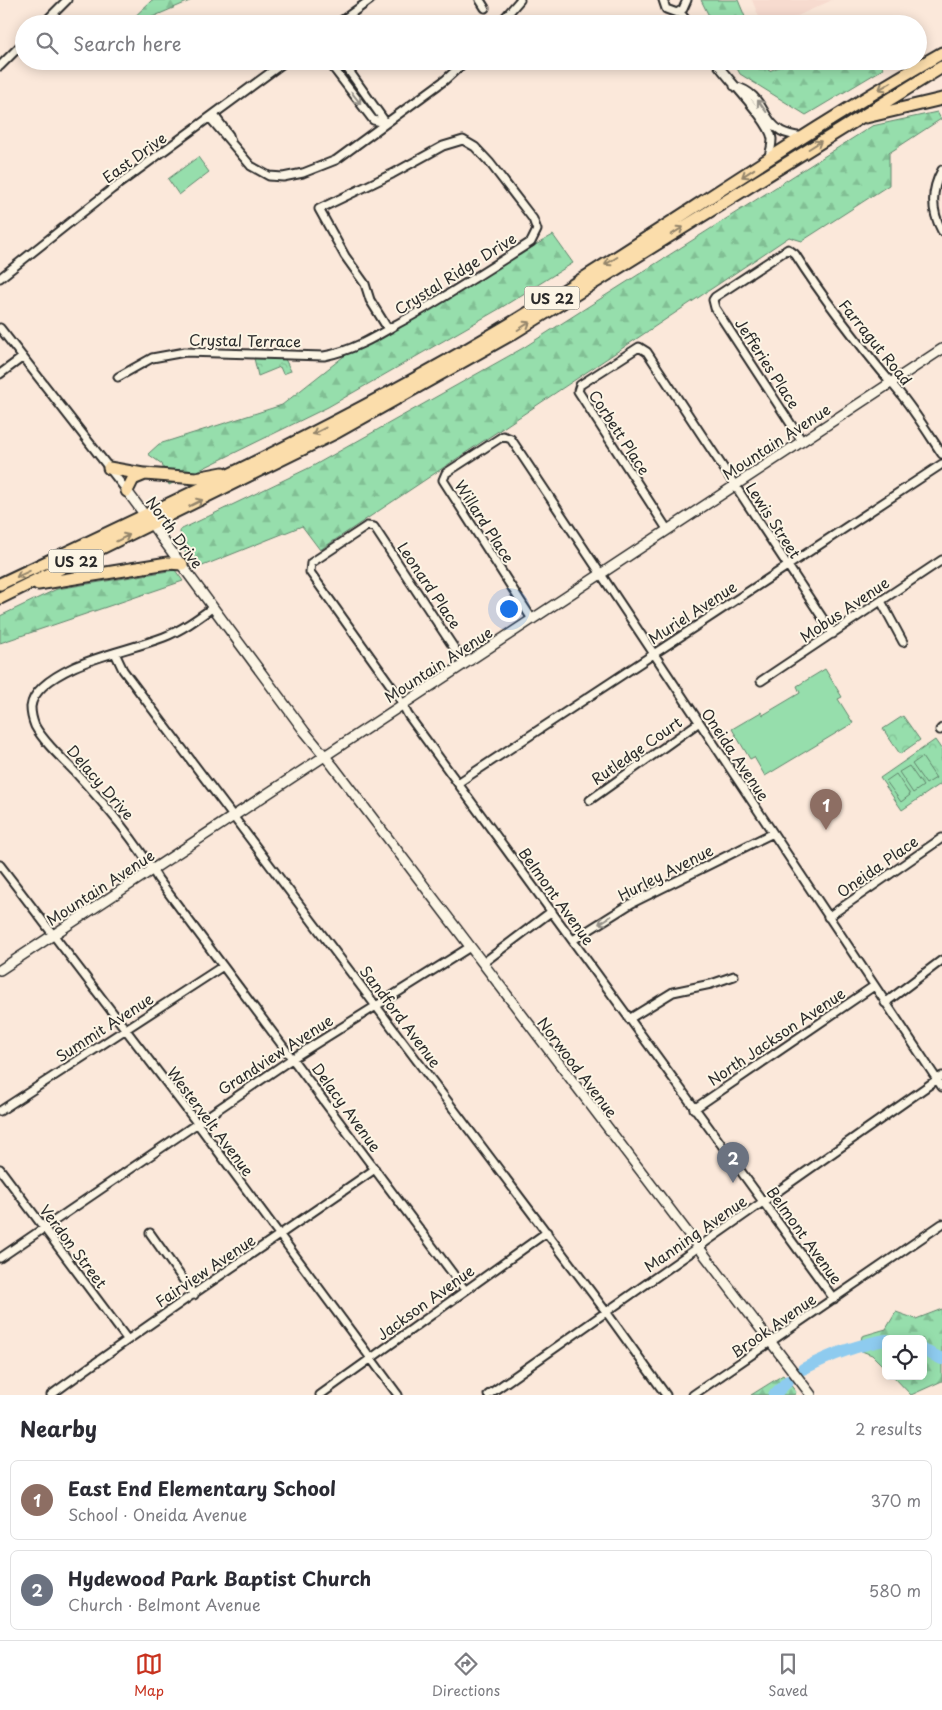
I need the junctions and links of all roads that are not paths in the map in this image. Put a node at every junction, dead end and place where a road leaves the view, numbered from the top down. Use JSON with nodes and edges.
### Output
{"nodes":[{"id":1,"x":67,"y":0,"type":"edge"},
{"id":2,"x":370,"y":0,"type":"edge"},
{"id":3,"x":480,"y":0,"type":"edge"},
{"id":4,"x":520,"y":0,"type":"edge"},
{"id":5,"x":663,"y":0,"type":"edge"},
{"id":6,"x":687,"y":0,"type":"edge"},
{"id":7,"x":485,"y":8,"type":"dead end"},
{"id":8,"x":680,"y":12,"type":"junction"},
{"id":9,"x":52,"y":15,"type":"edge"},
{"id":10,"x":349,"y":15,"type":"edge"},
{"id":11,"x":508,"y":15,"type":"edge"},
{"id":12,"x":682,"y":15,"type":"edge"},
{"id":13,"x":15,"y":51,"type":"edge"},
{"id":14,"x":942,"y":53,"type":"edge"},
{"id":15,"x":927,"y":62,"type":"edge"},
{"id":16,"x":0,"y":66,"type":"edge"},
{"id":17,"x":942,"y":67,"type":"edge"},
{"id":18,"x":274,"y":70,"type":"edge"},
{"id":19,"x":335,"y":70,"type":"edge"},
{"id":20,"x":348,"y":70,"type":"edge"},
{"id":21,"x":454,"y":70,"type":"edge"},
{"id":22,"x":722,"y":70,"type":"edge"},
{"id":23,"x":914,"y":70,"type":"edge"},
{"id":24,"x":734,"y":86,"type":"junction"},
{"id":25,"x":942,"y":99,"type":"edge"},
{"id":26,"x":212,"y":117,"type":"junction"},
{"id":27,"x":853,"y":121,"type":"junction"},
{"id":28,"x":386,"y":123,"type":"junction"},
{"id":29,"x":804,"y":137,"type":"junction"},
{"id":30,"x":768,"y":160,"type":"junction"},
{"id":31,"x":942,"y":170,"type":"edge"},
{"id":32,"x":942,"y":231,"type":"edge"},
{"id":33,"x":788,"y":250,"type":"joint"},
{"id":34,"x":0,"y":278,"type":"edge"},
{"id":35,"x":0,"y":328,"type":"edge"},
{"id":36,"x":388,"y":330,"type":"junction"},
{"id":37,"x":374,"y":338,"type":"joint"},
{"id":38,"x":642,"y":347,"type":"joint"},
{"id":39,"x":942,"y":349,"type":"edge"},
{"id":40,"x":23,"y":357,"type":"junction"},
{"id":41,"x":0,"y":374,"type":"edge"},
{"id":42,"x":118,"y":376,"type":"dead end"},
{"id":43,"x":890,"y":383,"type":"junction"},
{"id":44,"x":508,"y":437,"type":"joint"},
{"id":45,"x":802,"y":440,"type":"junction"},
{"id":46,"x":942,"y":454,"type":"edge"},
{"id":47,"x":942,"y":464,"type":"edge"},
{"id":48,"x":109,"y":468,"type":"junction"},
{"id":49,"x":242,"y":469,"type":"junction"},
{"id":50,"x":145,"y":474,"type":"junction"},
{"id":51,"x":735,"y":485,"type":"junction"},
{"id":52,"x":127,"y":491,"type":"junction"},
{"id":53,"x":149,"y":520,"type":"junction"},
{"id":54,"x":370,"y":525,"type":"joint"},
{"id":55,"x":667,"y":530,"type":"junction"},
{"id":56,"x":942,"y":560,"type":"edge"},
{"id":57,"x":182,"y":564,"type":"junction"},
{"id":58,"x":788,"y":566,"type":"junction"},
{"id":59,"x":600,"y":574,"type":"junction"},
{"id":60,"x":0,"y":584,"type":"edge"},
{"id":61,"x":26,"y":586,"type":"junction"},
{"id":62,"x":0,"y":598,"type":"edge"},
{"id":63,"x":881,"y":601,"type":"junction"},
{"id":64,"x":212,"y":608,"type":"junction"},
{"id":65,"x":532,"y":618,"type":"junction"},
{"id":66,"x":833,"y":634,"type":"junction"},
{"id":67,"x":903,"y":642,"type":"dead end"},
{"id":68,"x":115,"y":653,"type":"junction"},
{"id":69,"x":653,"y":654,"type":"junction"},
{"id":70,"x":464,"y":663,"type":"junction"},
{"id":71,"x":761,"y":681,"type":"dead end"},
{"id":72,"x":403,"y":704,"type":"junction"},
{"id":73,"x":698,"y":723,"type":"junction"},
{"id":74,"x":324,"y":756,"type":"junction"},
{"id":75,"x":458,"y":783,"type":"junction"},
{"id":76,"x":590,"y":800,"type":"dead end"},
{"id":77,"x":233,"y":815,"type":"junction"},
{"id":78,"x":773,"y":833,"type":"junction"},
{"id":79,"x":942,"y":838,"type":"edge"},
{"id":80,"x":0,"y":865,"type":"edge"},
{"id":81,"x":152,"y":869,"type":"junction"},
{"id":82,"x":552,"y":910,"type":"junction"},
{"id":83,"x":828,"y":917,"type":"junction"},
{"id":84,"x":52,"y":934,"type":"junction"},
{"id":85,"x":573,"y":940,"type":"junction"},
{"id":86,"x":470,"y":947,"type":"junction"},
{"id":87,"x":942,"y":960,"type":"edge"},
{"id":88,"x":483,"y":964,"type":"junction"},
{"id":89,"x":223,"y":966,"type":"junction"},
{"id":90,"x":0,"y":970,"type":"edge"},
{"id":91,"x":734,"y":976,"type":"dead end"},
{"id":92,"x":874,"y":986,"type":"junction"},
{"id":93,"x":885,"y":1003,"type":"junction"},
{"id":94,"x":376,"y":1006,"type":"junction"},
{"id":95,"x":629,"y":1019,"type":"junction"},
{"id":96,"x":124,"y":1029,"type":"junction"},
{"id":97,"x":293,"y":1058,"type":"junction"},
{"id":98,"x":940,"y":1078,"type":"edge"},
{"id":99,"x":942,"y":1087,"type":"edge"},
{"id":100,"x":694,"y":1109,"type":"junction"},
{"id":101,"x":0,"y":1111,"type":"edge"},
{"id":102,"x":196,"y":1123,"type":"junction"},
{"id":103,"x":0,"y":1169,"type":"edge"},
{"id":104,"x":375,"y":1169,"type":"junction"},
{"id":105,"x":763,"y":1202,"type":"junction"},
{"id":106,"x":942,"y":1224,"type":"edge"},
{"id":107,"x":43,"y":1228,"type":"junction"},
{"id":108,"x":547,"y":1232,"type":"junction"},
{"id":109,"x":150,"y":1233,"type":"dead end"},
{"id":110,"x":280,"y":1236,"type":"junction"},
{"id":111,"x":698,"y":1248,"type":"junction"},
{"id":112,"x":0,"y":1258,"type":"edge"},
{"id":113,"x":466,"y":1290,"type":"junction"},
{"id":114,"x":194,"y":1295,"type":"junction"},
{"id":115,"x":834,"y":1299,"type":"junction"},
{"id":116,"x":607,"y":1313,"type":"junction"},
{"id":117,"x":127,"y":1339,"type":"junction"},
{"id":118,"x":771,"y":1344,"type":"junction"},
{"id":119,"x":371,"y":1358,"type":"junction"},
{"id":120,"x":51,"y":1395,"type":"edge"},
{"id":121,"x":320,"y":1395,"type":"edge"},
{"id":122,"x":398,"y":1395,"type":"edge"},
{"id":123,"x":488,"y":1395,"type":"edge"},
{"id":124,"x":666,"y":1395,"type":"edge"},
{"id":125,"x":693,"y":1395,"type":"edge"},
{"id":126,"x":811,"y":1395,"type":"edge"}],
"edges":[{"from":1,"to":9,"type":"street"},
{"from":2,"to":10,"type":"street"},
{"from":3,"to":7,"type":"street"},
{"from":4,"to":11,"type":"street"},
{"from":5,"to":8,"type":"street"},
{"from":6,"to":8,"type":"street"},
{"from":8,"to":12,"type":"street"},
{"from":13,"to":16,"type":"street"},
{"from":14,"to":15,"type":"highway","number":"US 22","one_way":true},
{"from":17,"to":27,"type":"highway","number":"US 22"},
{"from":18,"to":26,"type":"street","name":"East Drive"},
{"from":19,"to":28,"type":"street","one_way":true},
{"from":20,"to":28,"type":"street"},
{"from":21,"to":28,"type":"street"},
{"from":22,"to":24,"type":"street"},
{"from":23,"to":29,"type":"highway","number":"US 22","one_way":true},
{"from":29,"to":24,"type":"street","one_way":true},
{"from":24,"to":30,"type":"street"},
{"from":25,"to":27,"type":"highway"},
{"from":26,"to":28,"type":"street"},
{"from":26,"to":34,"type":"street","name":"East Drive"},
{"from":53,"to":27,"type":"highway","number":"US 22","one_way":true},
{"from":29,"to":30,"type":"highway","number":"US 22"},
{"from":30,"to":49,"type":"highway","number":"US 22","one_way":true},
{"from":31,"to":32,"type":"street"},
{"from":33,"to":43,"type":"street","name":"Farragut Road"},
{"from":33,"to":45,"type":"street","name":"Jefferies Place"},
{"from":35,"to":40,"type":"street","name":"North Drive"},
{"from":36,"to":36,"type":"street","name":"Crystal Ridge Drive"},
{"from":36,"to":37,"type":"street","name":"Crystal Ridge Drive"},
{"from":37,"to":42,"type":"street","name":"Crystal Terrace"},
{"from":38,"to":51,"type":"street","name":"Lewis Street"},
{"from":38,"to":55,"type":"street","name":"Corbett Place"},
{"from":39,"to":43,"type":"street","name":"Mountain Avenue"},
{"from":40,"to":41,"type":"street"},
{"from":40,"to":48,"type":"street","name":"North Drive"},
{"from":43,"to":45,"type":"street","name":"Mountain Avenue"},
{"from":43,"to":46,"type":"street","name":"Farragut Road"},
{"from":44,"to":59,"type":"street","name":"Oneida Avenue"},
{"from":44,"to":65,"type":"street","name":"Willard Place"},
{"from":45,"to":51,"type":"street","name":"Mountain Avenue"},
{"from":47,"to":58,"type":"street","name":"Muriel Avenue"},
{"from":48,"to":50,"type":"highway"},
{"from":48,"to":52,"type":"street","name":"North Drive"},
{"from":49,"to":50,"type":"highway"},
{"from":49,"to":53,"type":"highway","number":"US 22"},
{"from":50,"to":52,"type":"highway"},
{"from":51,"to":55,"type":"street","name":"Mountain Avenue"},
{"from":51,"to":58,"type":"street","name":"Lewis Street"},
{"from":52,"to":53,"type":"street","name":"North Drive"},
{"from":53,"to":57,"type":"street","name":"North Drive"},
{"from":53,"to":60,"type":"highway","number":"US 22","one_way":true},
{"from":61,"to":53,"type":"highway","number":"US 22","one_way":true},
{"from":54,"to":70,"type":"street","name":"Leonard Place"},
{"from":54,"to":72,"type":"street","name":"Belmont Avenue"},
{"from":55,"to":59,"type":"street","name":"Mountain Avenue"},
{"from":56,"to":63,"type":"street","name":"Mobus Avenue"},
{"from":57,"to":61,"type":"highway"},
{"from":57,"to":64,"type":"street","name":"North Drive"},
{"from":58,"to":66,"type":"street","name":"Lewis Street"},
{"from":58,"to":69,"type":"street","name":"Muriel Avenue"},
{"from":59,"to":65,"type":"street","name":"Mountain Avenue"},
{"from":59,"to":69,"type":"street","name":"Oneida Avenue"},
{"from":61,"to":62,"type":"highway","number":"US 22"},
{"from":63,"to":66,"type":"street","name":"Mobus Avenue"},
{"from":63,"to":67,"type":"street"},
{"from":64,"to":68,"type":"street"},
{"from":64,"to":74,"type":"street","name":"North Drive"},
{"from":65,"to":70,"type":"street","name":"Mountain Avenue"},
{"from":66,"to":71,"type":"street","name":"Mobus Avenue"},
{"from":68,"to":77,"type":"street","name":"Sandford Avenue"},
{"from":68,"to":81,"type":"street","name":"Delacy Drive"},
{"from":69,"to":73,"type":"street","name":"Oneida Avenue"},
{"from":69,"to":75,"type":"street","name":"Muriel Avenue"},
{"from":70,"to":72,"type":"street","name":"Mountain Avenue"},
{"from":72,"to":74,"type":"street","name":"Mountain Avenue"},
{"from":72,"to":75,"type":"street","name":"Belmont Avenue"},
{"from":73,"to":76,"type":"street","name":"Rutledge Court"},
{"from":73,"to":78,"type":"street","name":"Oneida Avenue"},
{"from":74,"to":77,"type":"street","name":"Mountain Avenue"},
{"from":74,"to":86,"type":"street","name":"Norwood Avenue"},
{"from":75,"to":82,"type":"street","name":"Belmont Avenue"},
{"from":77,"to":81,"type":"street","name":"Mountain Avenue"},
{"from":77,"to":94,"type":"street","name":"Sandford Avenue"},
{"from":78,"to":83,"type":"street","name":"Oneida Avenue"},
{"from":78,"to":85,"type":"street","name":"Hurley Avenue","one_way":true},
{"from":79,"to":83,"type":"street","name":"Oneida Place"},
{"from":80,"to":84,"type":"street","name":"Westervelt Avenue"},
{"from":81,"to":84,"type":"street","name":"Mountain Avenue"},
{"from":81,"to":89,"type":"street","name":"Delacy Avenue"},
{"from":82,"to":85,"type":"street","name":"Belmont Avenue"},
{"from":82,"to":88,"type":"street"},
{"from":83,"to":92,"type":"street","name":"Oneida Avenue"},
{"from":84,"to":90,"type":"street","name":"Mountain Avenue"},
{"from":84,"to":96,"type":"street","name":"Westervelt Avenue"},
{"from":85,"to":95,"type":"street","name":"Belmont Avenue"},
{"from":86,"to":88,"type":"street","name":"Norwood Avenue"},
{"from":86,"to":94,"type":"street","name":"Grandview Avenue"},
{"from":87,"to":93,"type":"street"},
{"from":88,"to":111,"type":"street","name":"Norwood Avenue"},
{"from":89,"to":96,"type":"street","name":"Summit Avenue"},
{"from":89,"to":97,"type":"street","name":"Delacy Avenue"},
{"from":91,"to":95,"type":"street"},
{"from":92,"to":93,"type":"street","name":"Oneida Avenue"},
{"from":92,"to":100,"type":"street","name":"North Jackson Avenue"},
{"from":93,"to":98,"type":"street","name":"Oneida Avenue"},
{"from":94,"to":97,"type":"street","name":"Grandview Avenue"},
{"from":94,"to":108,"type":"street","name":"Sandford Avenue"},
{"from":95,"to":100,"type":"street","name":"Belmont Avenue"},
{"from":96,"to":101,"type":"street","name":"Summit Avenue"},
{"from":96,"to":102,"type":"street","name":"Westervelt Avenue"},
{"from":97,"to":102,"type":"street","name":"Grandview Avenue"},
{"from":97,"to":104,"type":"street","name":"Delacy Avenue"},
{"from":98,"to":99,"type":"street","name":"Oneida Avenue"},
{"from":98,"to":105,"type":"street","name":"Manning Avenue"},
{"from":100,"to":105,"type":"street","name":"Belmont Avenue"},
{"from":102,"to":107,"type":"street","name":"Grandview Avenue"},
{"from":102,"to":110,"type":"street","name":"Westervelt Avenue"},
{"from":103,"to":107,"type":"street","name":"Verdon Street"},
{"from":104,"to":110,"type":"street","name":"Fairview Avenue"},
{"from":104,"to":113,"type":"street","name":"Delacy Avenue"},
{"from":105,"to":111,"type":"street","name":"Manning Avenue"},
{"from":105,"to":115,"type":"street","name":"Belmont Avenue"},
{"from":106,"to":115,"type":"street","name":"Brook Avenue"},
{"from":107,"to":112,"type":"street","name":"Grandview Avenue"},
{"from":107,"to":117,"type":"street","name":"Verdon Street"},
{"from":108,"to":113,"type":"street","name":"Jackson Avenue"},
{"from":108,"to":116,"type":"street","name":"Sandford Avenue"},
{"from":109,"to":114,"type":"street"},
{"from":110,"to":114,"type":"street","name":"Fairview Avenue"},
{"from":110,"to":119,"type":"street","name":"Westervelt Avenue"},
{"from":111,"to":116,"type":"street","name":"Manning Avenue"},
{"from":111,"to":118,"type":"street","name":"Norwood Avenue"},
{"from":113,"to":119,"type":"street","name":"Jackson Avenue"},
{"from":114,"to":117,"type":"street","name":"Fairview Avenue"},
{"from":115,"to":118,"type":"street","name":"Brook Avenue"},
{"from":116,"to":123,"type":"street","name":"Manning Avenue"},
{"from":116,"to":124,"type":"street","name":"Sandford Avenue"},
{"from":117,"to":120,"type":"street","name":"Fairview Avenue"},
{"from":118,"to":125,"type":"street","name":"Brook Avenue"},
{"from":118,"to":126,"type":"street","name":"Norwood Avenue"},
{"from":119,"to":121,"type":"street","name":"Jackson Avenue"},
{"from":119,"to":122,"type":"street","name":"Westervelt Avenue"}]}
